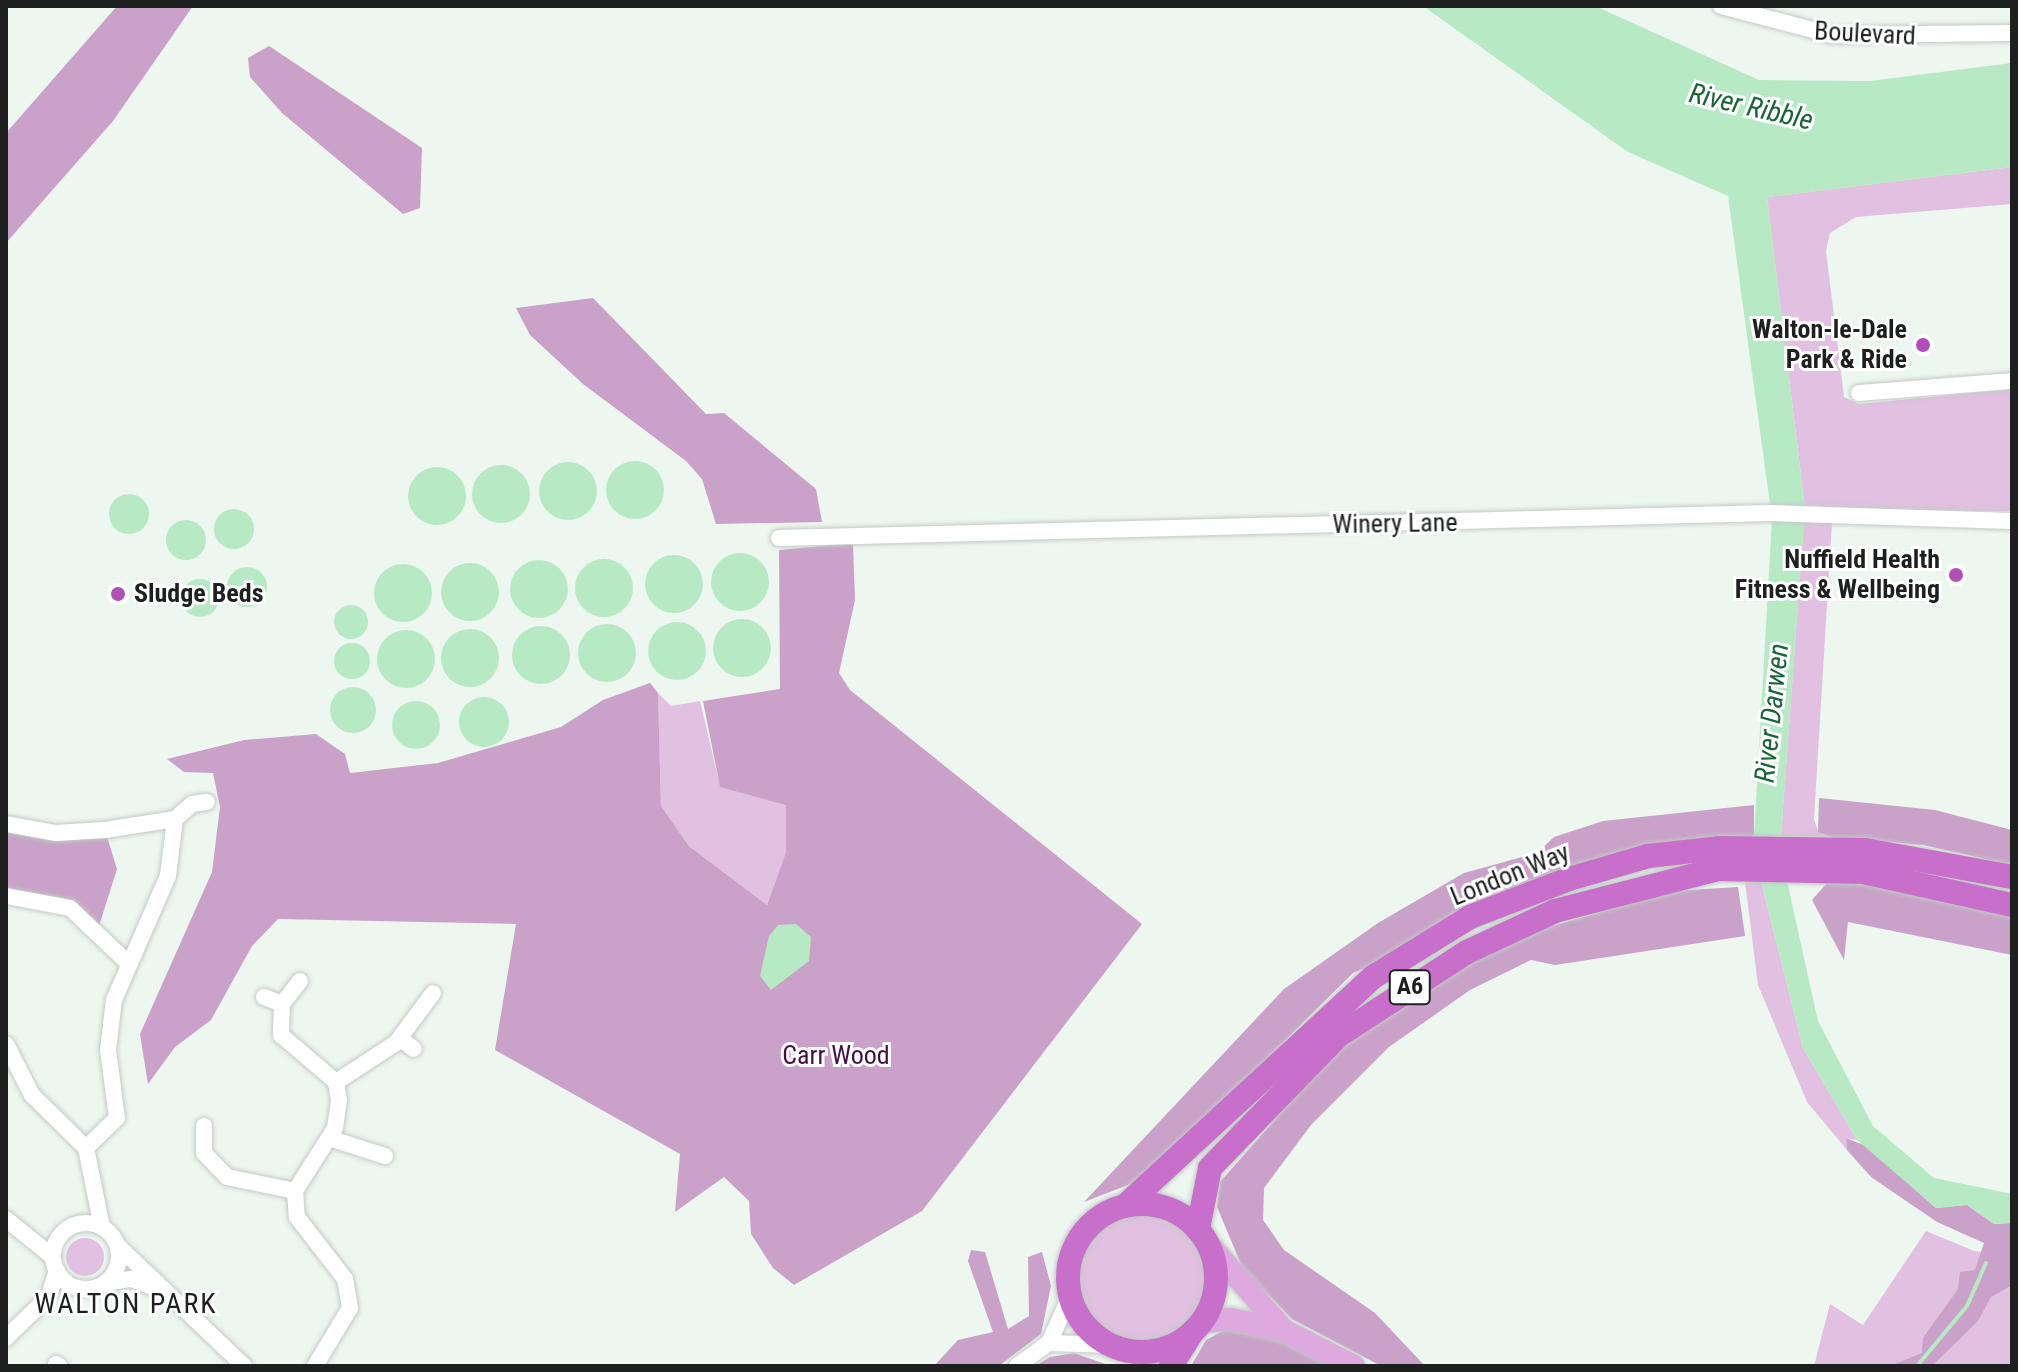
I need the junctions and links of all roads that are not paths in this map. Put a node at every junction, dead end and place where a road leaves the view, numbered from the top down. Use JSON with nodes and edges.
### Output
{"nodes":[{"id":1,"x":1721,"y":6,"type":"edge"},
{"id":2,"x":2012,"y":33,"type":"edge"},
{"id":3,"x":2012,"y":381,"type":"edge"},
{"id":4,"x":1859,"y":393,"type":"dead end"},
{"id":5,"x":2012,"y":521,"type":"edge"},
{"id":6,"x":779,"y":538,"type":"dead end"},
{"id":7,"x":207,"y":802,"type":"dead end"},
{"id":8,"x":175,"y":819,"type":"junction"},
{"id":9,"x":6,"y":824,"type":"edge"},
{"id":10,"x":1719,"y":858,"type":"junction"},
{"id":11,"x":1864,"y":861,"type":"junction"},
{"id":12,"x":2012,"y":877,"type":"edge"},
{"id":13,"x":6,"y":896,"type":"edge"},
{"id":14,"x":2012,"y":905,"type":"edge"},
{"id":15,"x":128,"y":963,"type":"junction"},
{"id":16,"x":300,"y":981,"type":"dead end"},
{"id":17,"x":433,"y":993,"type":"dead end"},
{"id":18,"x":264,"y":997,"type":"dead end"},
{"id":19,"x":282,"y":1004,"type":"junction"},
{"id":20,"x":6,"y":1046,"type":"edge"},
{"id":21,"x":336,"y":1082,"type":"junction"},
{"id":22,"x":204,"y":1126,"type":"dead end"},
{"id":23,"x":329,"y":1138,"type":"junction"},
{"id":24,"x":86,"y":1148,"type":"junction"},
{"id":25,"x":385,"y":1156,"type":"dead end"},
{"id":26,"x":98,"y":1184,"type":"junction"},
{"id":27,"x":295,"y":1191,"type":"junction"},
{"id":28,"x":1126,"y":1205,"type":"junction"},
{"id":29,"x":6,"y":1218,"type":"edge"},
{"id":30,"x":78,"y":1224,"type":"junction"},
{"id":31,"x":102,"y":1227,"type":"junction"},
{"id":32,"x":60,"y":1234,"type":"junction"},
{"id":33,"x":1204,"y":1238,"type":"junction"},
{"id":34,"x":118,"y":1246,"type":"junction"},
{"id":35,"x":55,"y":1264,"type":"junction"},
{"id":36,"x":97,"y":1286,"type":"junction"},
{"id":37,"x":168,"y":1294,"type":"junction"},
{"id":38,"x":1070,"y":1296,"type":"junction"},
{"id":39,"x":37,"y":1311,"type":"junction"},
{"id":40,"x":1197,"y":1328,"type":"junction"},
{"id":41,"x":1285,"y":1331,"type":"junction"},
{"id":42,"x":6,"y":1338,"type":"edge"},
{"id":43,"x":1049,"y":1343,"type":"junction"},
{"id":44,"x":1117,"y":1353,"type":"edge"},
{"id":45,"x":244,"y":1366,"type":"edge"},
{"id":46,"x":315,"y":1366,"type":"edge"},
{"id":47,"x":1017,"y":1366,"type":"edge"},
{"id":48,"x":1171,"y":1366,"type":"edge"},
{"id":49,"x":1354,"y":1366,"type":"edge"}],
"edges":[{"from":1,"to":2,"type":"street","name":"Boulevard"},
{"from":3,"to":4,"type":"street"},
{"from":5,"to":6,"type":"street","name":"Winery Lane"},
{"from":7,"to":8,"type":"street"},
{"from":8,"to":9,"type":"street"},
{"from":8,"to":15,"type":"street"},
{"from":10,"to":11,"type":"highway","name":"London Way","number":"A6"},
{"from":10,"to":28,"type":"highway","name":"London Way","number":"A6"},
{"from":10,"to":33,"type":"highway","name":"London Way","number":"A6"},
{"from":11,"to":12,"type":"highway","name":"London Way","number":"A6"},
{"from":11,"to":14,"type":"highway","name":"London Way","number":"A6"},
{"from":13,"to":15,"type":"street"},
{"from":15,"to":24,"type":"street"},
{"from":16,"to":19,"type":"street"},
{"from":17,"to":21,"type":"street"},
{"from":18,"to":19,"type":"street"},
{"from":19,"to":21,"type":"street"},
{"from":20,"to":24,"type":"street"},
{"from":21,"to":23,"type":"street"},
{"from":22,"to":27,"type":"street"},
{"from":23,"to":25,"type":"street"},
{"from":23,"to":27,"type":"street"},
{"from":24,"to":26,"type":"street"},
{"from":26,"to":30,"type":"street"},
{"from":26,"to":31,"type":"street"},
{"from":27,"to":46,"type":"street"},
{"from":28,"to":33,"type":"highway"},
{"from":28,"to":38,"type":"highway","number":"A6"},
{"from":29,"to":32,"type":"street"},
{"from":29,"to":35,"type":"street"},
{"from":30,"to":31,"type":"street"},
{"from":30,"to":32,"type":"street"},
{"from":31,"to":34,"type":"street"},
{"from":32,"to":35,"type":"street"},
{"from":33,"to":40,"type":"highway","number":"A6"},
{"from":33,"to":41,"type":"main road"},
{"from":34,"to":36,"type":"street"},
{"from":34,"to":37,"type":"street"},
{"from":35,"to":36,"type":"street"},
{"from":35,"to":39,"type":"street"},
{"from":36,"to":37,"type":"street"},
{"from":36,"to":39,"type":"street"},
{"from":37,"to":45,"type":"street"},
{"from":38,"to":43,"type":"street"},
{"from":38,"to":44,"type":"highway"},
{"from":39,"to":42,"type":"street"},
{"from":40,"to":41,"type":"main road"},
{"from":40,"to":44,"type":"highway"},
{"from":40,"to":48,"type":"highway","number":"A6"},
{"from":41,"to":49,"type":"main road"},
{"from":43,"to":44,"type":"street"},
{"from":43,"to":47,"type":"street"}]}
